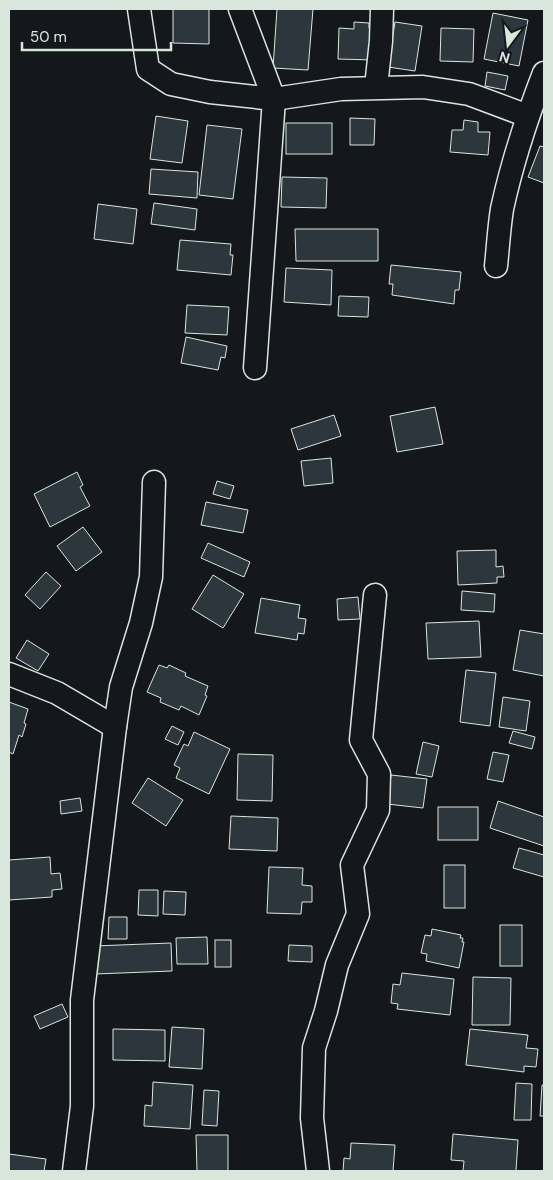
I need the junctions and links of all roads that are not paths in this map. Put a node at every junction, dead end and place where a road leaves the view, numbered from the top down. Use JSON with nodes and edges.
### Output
{"nodes":[{"id":1,"x":139,"y":9,"type":"edge"},
{"id":2,"x":240,"y":9,"type":"edge"},
{"id":3,"x":382,"y":9,"type":"edge"},
{"id":4,"x":544,"y":73,"type":"edge"},
{"id":5,"x":376,"y":87,"type":"junction"},
{"id":6,"x":274,"y":99,"type":"junction"},
{"id":7,"x":528,"y":116,"type":"junction"},
{"id":8,"x":496,"y":266,"type":"dead end"},
{"id":9,"x":255,"y":368,"type":"dead end"},
{"id":10,"x":154,"y":482,"type":"dead end"},
{"id":11,"x":375,"y":595,"type":"dead end"},
{"id":12,"x":9,"y":674,"type":"edge"},
{"id":13,"x":115,"y":727,"type":"junction"},
{"id":14,"x":74,"y":1171,"type":"edge"},
{"id":15,"x":318,"y":1171,"type":"edge"}],
"edges":[{"from":1,"to":6,"type":"street"},
{"from":2,"to":6,"type":"street"},
{"from":3,"to":5,"type":"street"},
{"from":4,"to":7,"type":"street"},
{"from":5,"to":6,"type":"street"},
{"from":5,"to":7,"type":"street"},
{"from":6,"to":9,"type":"street"},
{"from":7,"to":8,"type":"street"},
{"from":10,"to":13,"type":"street"},
{"from":11,"to":15,"type":"street"},
{"from":12,"to":13,"type":"street"},
{"from":13,"to":14,"type":"street"}]}
